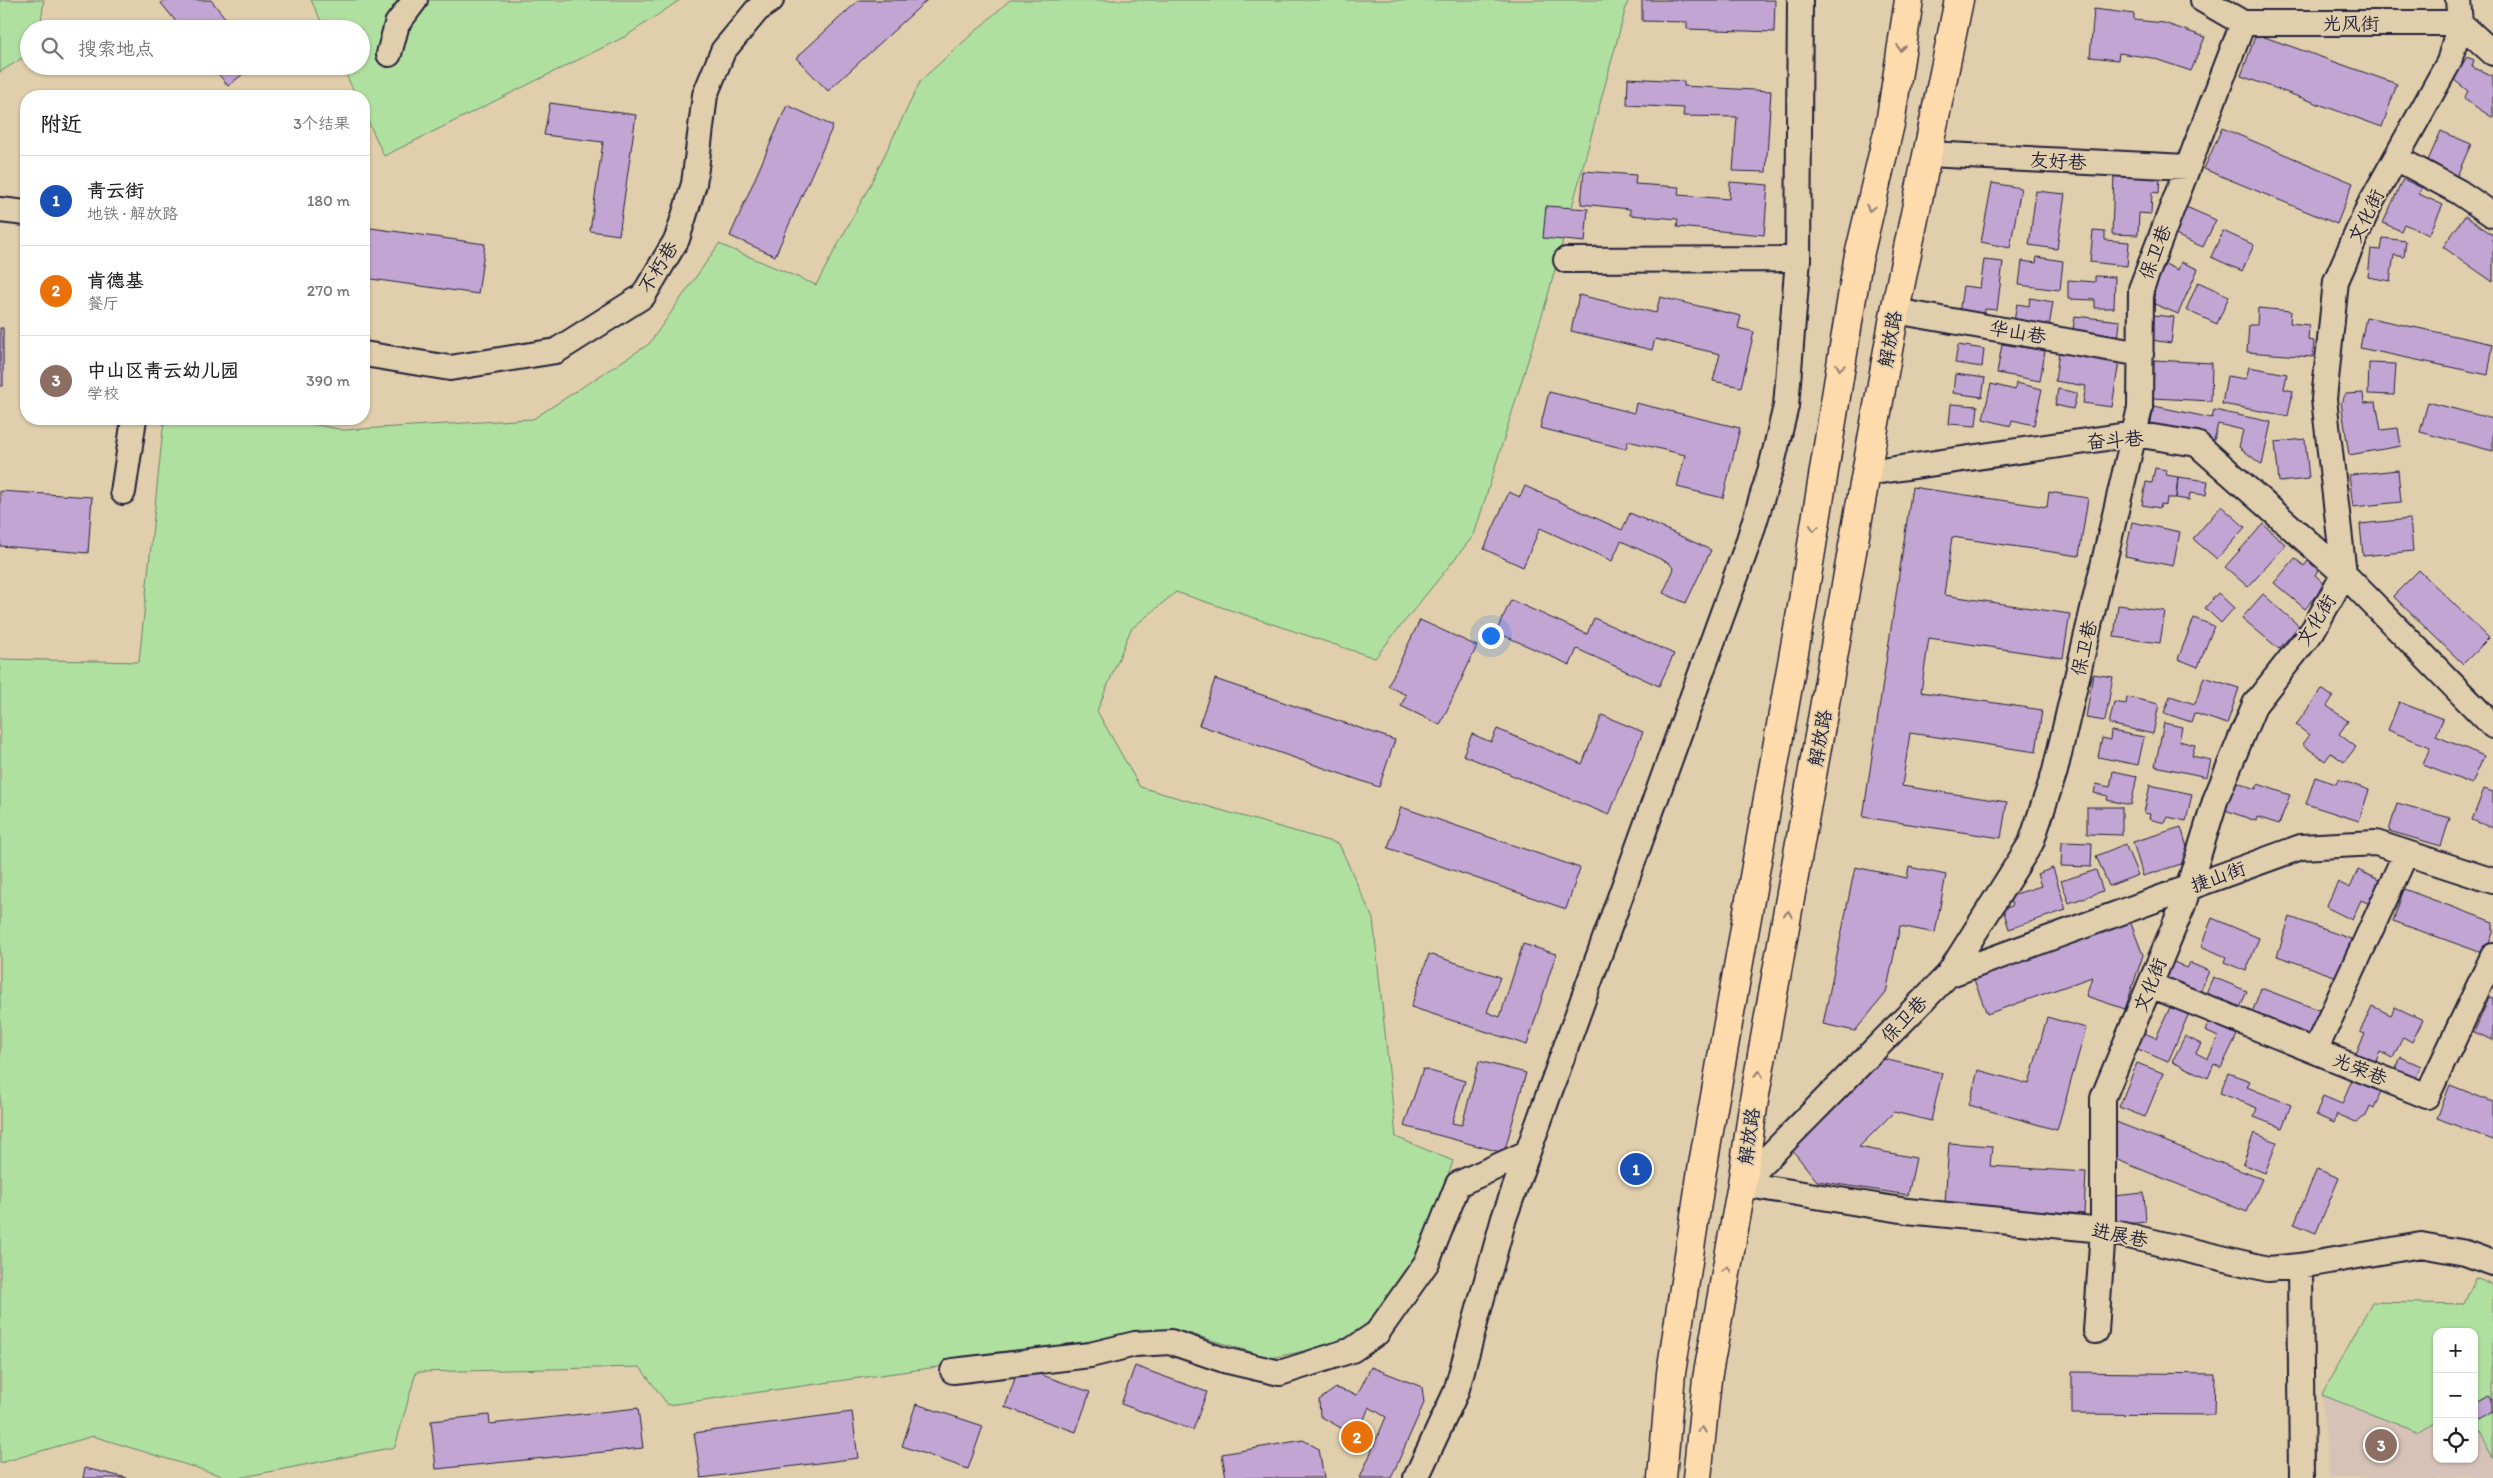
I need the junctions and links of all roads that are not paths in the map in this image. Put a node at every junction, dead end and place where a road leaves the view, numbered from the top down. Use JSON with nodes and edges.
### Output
{"nodes":[{"id":1,"x":415,"y":0,"type":"edge"},
{"id":2,"x":771,"y":0,"type":"edge"},
{"id":3,"x":1800,"y":0,"type":"edge"},
{"id":4,"x":1908,"y":0,"type":"edge"},
{"id":5,"x":1959,"y":0,"type":"edge"},
{"id":6,"x":2203,"y":0,"type":"edge"},
{"id":7,"x":2459,"y":11,"type":"edge"},
{"id":8,"x":2243,"y":23,"type":"junction"},
{"id":9,"x":2493,"y":53,"type":"edge"},
{"id":10,"x":389,"y":54,"type":"dead end"},
{"id":11,"x":1928,"y":154,"type":"junction"},
{"id":12,"x":2396,"y":158,"type":"junction"},
{"id":13,"x":2187,"y":168,"type":"junction"},
{"id":14,"x":0,"y":210,"type":"edge"},
{"id":15,"x":20,"y":212,"type":"edge"},
{"id":16,"x":2493,"y":215,"type":"edge"},
{"id":17,"x":1798,"y":259,"type":"junction"},
{"id":18,"x":1566,"y":260,"type":"dead end"},
{"id":19,"x":1895,"y":311,"type":"junction"},
{"id":20,"x":2141,"y":354,"type":"junction"},
{"id":21,"x":370,"y":355,"type":"edge"},
{"id":22,"x":133,"y":425,"type":"edge"},
{"id":23,"x":2134,"y":434,"type":"junction"},
{"id":24,"x":1867,"y":473,"type":"junction"},
{"id":25,"x":123,"y":492,"type":"dead end"},
{"id":26,"x":2344,"y":574,"type":"junction"},
{"id":27,"x":2493,"y":726,"type":"edge"},
{"id":28,"x":2406,"y":852,"type":"junction"},
{"id":29,"x":2493,"y":882,"type":"edge"},
{"id":30,"x":2188,"y":888,"type":"junction"},
{"id":31,"x":2493,"y":956,"type":"edge"},
{"id":32,"x":1948,"y":975,"type":"junction"},
{"id":33,"x":2150,"y":985,"type":"junction"},
{"id":34,"x":2315,"y":1051,"type":"junction"},
{"id":35,"x":1526,"y":1153,"type":"junction"},
{"id":36,"x":1742,"y":1184,"type":"junction"},
{"id":37,"x":2103,"y":1230,"type":"junction"},
{"id":38,"x":2493,"y":1263,"type":"edge"},
{"id":39,"x":2300,"y":1266,"type":"junction"},
{"id":40,"x":2096,"y":1331,"type":"dead end"},
{"id":41,"x":953,"y":1371,"type":"dead end"},
{"id":42,"x":1416,"y":1478,"type":"edge"},
{"id":43,"x":1662,"y":1478,"type":"edge"},
{"id":44,"x":1697,"y":1478,"type":"edge"},
{"id":45,"x":2302,"y":1478,"type":"edge"}],
"edges":[{"from":1,"to":10,"type":"street"},
{"from":2,"to":21,"type":"street","name":"不朽巷"},
{"from":3,"to":17,"type":"street"},
{"from":4,"to":43,"type":"main road","name":"解放路","one_way":true},
{"from":5,"to":11,"type":"main road","name":"解放路"},
{"from":6,"to":8,"type":"street","name":"光风街"},
{"from":7,"to":8,"type":"street","name":"光风街"},
{"from":7,"to":9,"type":"street"},
{"from":7,"to":12,"type":"street","name":"文化街"},
{"from":8,"to":13,"type":"street","name":"保卫巷"},
{"from":11,"to":13,"type":"street","name":"友好巷"},
{"from":11,"to":19,"type":"main road","name":"解放路"},
{"from":12,"to":16,"type":"street"},
{"from":12,"to":26,"type":"street","name":"文化街"},
{"from":13,"to":20,"type":"street","name":"保卫巷"},
{"from":14,"to":15,"type":"street"},
{"from":17,"to":18,"type":"street"},
{"from":17,"to":35,"type":"street"},
{"from":19,"to":20,"type":"street","name":"华山巷"},
{"from":19,"to":24,"type":"main road","name":"解放路"},
{"from":20,"to":23,"type":"street","name":"保卫巷"},
{"from":22,"to":25,"type":"street"},
{"from":23,"to":24,"type":"street","name":"奋斗巷"},
{"from":23,"to":26,"type":"street","name":"奋斗巷"},
{"from":23,"to":32,"type":"street","name":"保卫巷"},
{"from":36,"to":24,"type":"main road","name":"解放路","one_way":true},
{"from":26,"to":27,"type":"street","name":"奋斗巷"},
{"from":26,"to":30,"type":"street","name":"文化街"},
{"from":28,"to":29,"type":"street","name":"捷山街"},
{"from":28,"to":30,"type":"street","name":"捷山街"},
{"from":28,"to":34,"type":"street"},
{"from":30,"to":32,"type":"street","name":"捷山街"},
{"from":30,"to":33,"type":"street","name":"文化街"},
{"from":31,"to":34,"type":"street","name":"光荣巷"},
{"from":32,"to":36,"type":"street","name":"保卫巷"},
{"from":33,"to":34,"type":"street","name":"光荣巷"},
{"from":33,"to":37,"type":"street","name":"文化街"},
{"from":35,"to":41,"type":"street"},
{"from":35,"to":42,"type":"street"},
{"from":36,"to":37,"type":"street","name":"进展巷"},
{"from":44,"to":36,"type":"main road","name":"解放路","one_way":true},
{"from":37,"to":39,"type":"street","name":"进展巷"},
{"from":37,"to":40,"type":"street","name":"文化街"},
{"from":38,"to":39,"type":"street","name":"进展巷"},
{"from":39,"to":45,"type":"street"}]}
